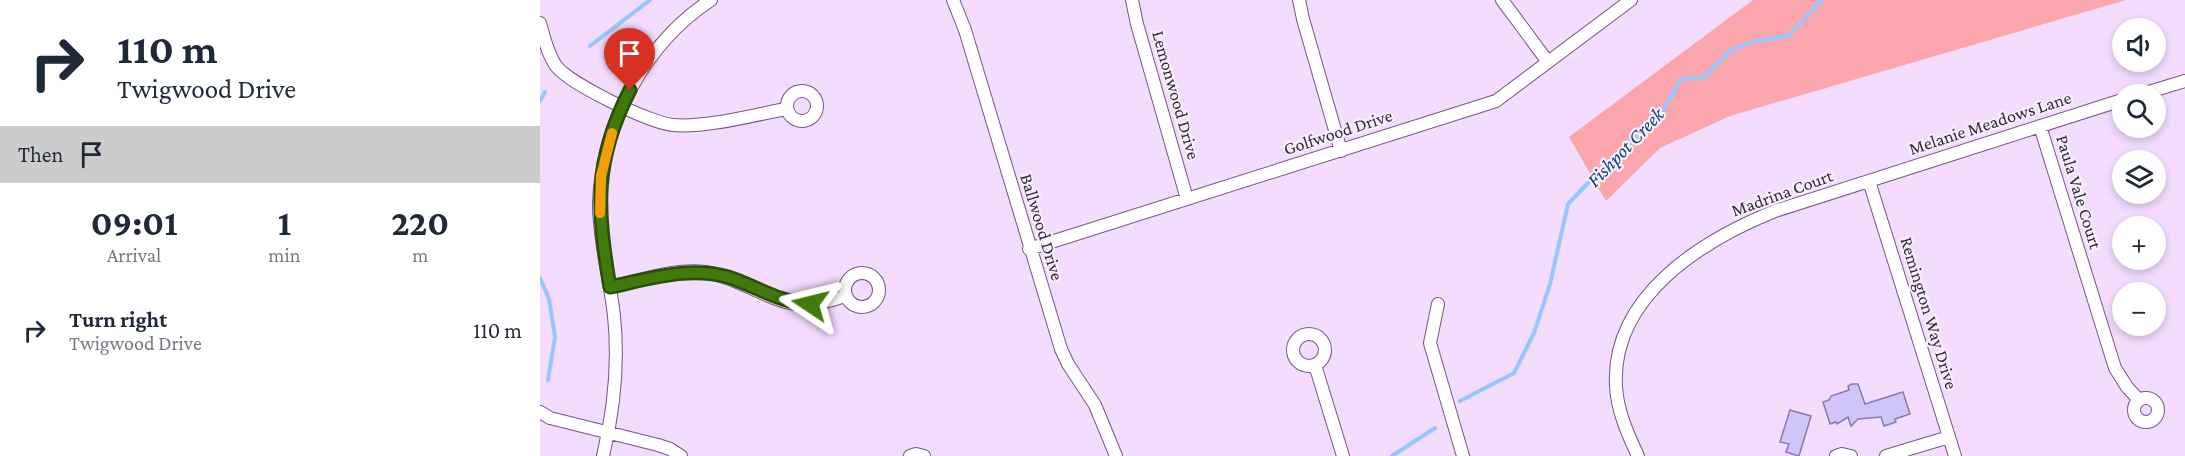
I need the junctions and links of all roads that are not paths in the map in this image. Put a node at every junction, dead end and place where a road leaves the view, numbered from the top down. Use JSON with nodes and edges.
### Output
{"nodes":[{"id":1,"x":711,"y":0,"type":"edge"},
{"id":2,"x":953,"y":0,"type":"edge"},
{"id":3,"x":1132,"y":0,"type":"edge"},
{"id":4,"x":1299,"y":0,"type":"edge"},
{"id":5,"x":1502,"y":0,"type":"edge"},
{"id":6,"x":1631,"y":0,"type":"edge"},
{"id":7,"x":540,"y":23,"type":"edge"},
{"id":8,"x":1548,"y":62,"type":"junction"},
{"id":9,"x":2185,"y":81,"type":"edge"},
{"id":10,"x":2166,"y":87,"type":"edge"},
{"id":11,"x":2112,"y":103,"type":"edge"},
{"id":12,"x":622,"y":106,"type":"junction"},
{"id":13,"x":786,"y":109,"type":"dead end"},
{"id":14,"x":2040,"y":126,"type":"junction"},
{"id":15,"x":1341,"y":151,"type":"junction"},
{"id":16,"x":1869,"y":181,"type":"junction"},
{"id":17,"x":1186,"y":199,"type":"junction"},
{"id":18,"x":1029,"y":249,"type":"junction"},
{"id":19,"x":610,"y":287,"type":"junction"},
{"id":20,"x":845,"y":296,"type":"dead end"},
{"id":21,"x":1438,"y":304,"type":"dead end"},
{"id":22,"x":1315,"y":364,"type":"dead end"},
{"id":23,"x":2139,"y":400,"type":"dead end"},
{"id":24,"x":540,"y":412,"type":"edge"},
{"id":25,"x":609,"y":433,"type":"junction"},
{"id":26,"x":1949,"y":437,"type":"junction"},
{"id":27,"x":603,"y":456,"type":"edge"},
{"id":28,"x":681,"y":456,"type":"edge"},
{"id":29,"x":910,"y":456,"type":"edge"},
{"id":30,"x":924,"y":456,"type":"edge"},
{"id":31,"x":1116,"y":456,"type":"edge"},
{"id":32,"x":1343,"y":456,"type":"edge"},
{"id":33,"x":1463,"y":456,"type":"edge"},
{"id":34,"x":1638,"y":456,"type":"edge"},
{"id":35,"x":1836,"y":456,"type":"edge"},
{"id":36,"x":1851,"y":456,"type":"edge"},
{"id":37,"x":1886,"y":456,"type":"edge"},
{"id":38,"x":1955,"y":456,"type":"edge"}],
"edges":[{"from":1,"to":12,"type":"street"},
{"from":2,"to":18,"type":"street","name":"Ballwood Drive"},
{"from":3,"to":17,"type":"street","name":"Lemonwood Drive"},
{"from":4,"to":15,"type":"street"},
{"from":5,"to":8,"type":"street"},
{"from":6,"to":8,"type":"street","name":"Golfwood Drive"},
{"from":7,"to":12,"type":"street"},
{"from":8,"to":15,"type":"street","name":"Golfwood Drive"},
{"from":9,"to":10,"type":"street"},
{"from":11,"to":14,"type":"street","name":"Melanie Meadows Lane"},
{"from":12,"to":13,"type":"street"},
{"from":12,"to":19,"type":"street"},
{"from":14,"to":16,"type":"street","name":"Melanie Meadows Lane"},
{"from":14,"to":23,"type":"street","name":"Paula Vale Court"},
{"from":15,"to":17,"type":"street","name":"Golfwood Drive"},
{"from":16,"to":26,"type":"street","name":"Remington Way Drive"},
{"from":16,"to":34,"type":"street","name":"Madrina Court"},
{"from":17,"to":18,"type":"street","name":"Golfwood Drive"},
{"from":18,"to":31,"type":"street","name":"Ballwood Drive"},
{"from":19,"to":20,"type":"street"},
{"from":19,"to":25,"type":"street"},
{"from":21,"to":33,"type":"street"},
{"from":22,"to":32,"type":"street"},
{"from":24,"to":25,"type":"street"},
{"from":25,"to":27,"type":"street"},
{"from":25,"to":28,"type":"street"},
{"from":26,"to":37,"type":"street"},
{"from":26,"to":38,"type":"street","name":"Remington Way Drive"},
{"from":29,"to":30,"type":"street"},
{"from":35,"to":36,"type":"street"}]}
